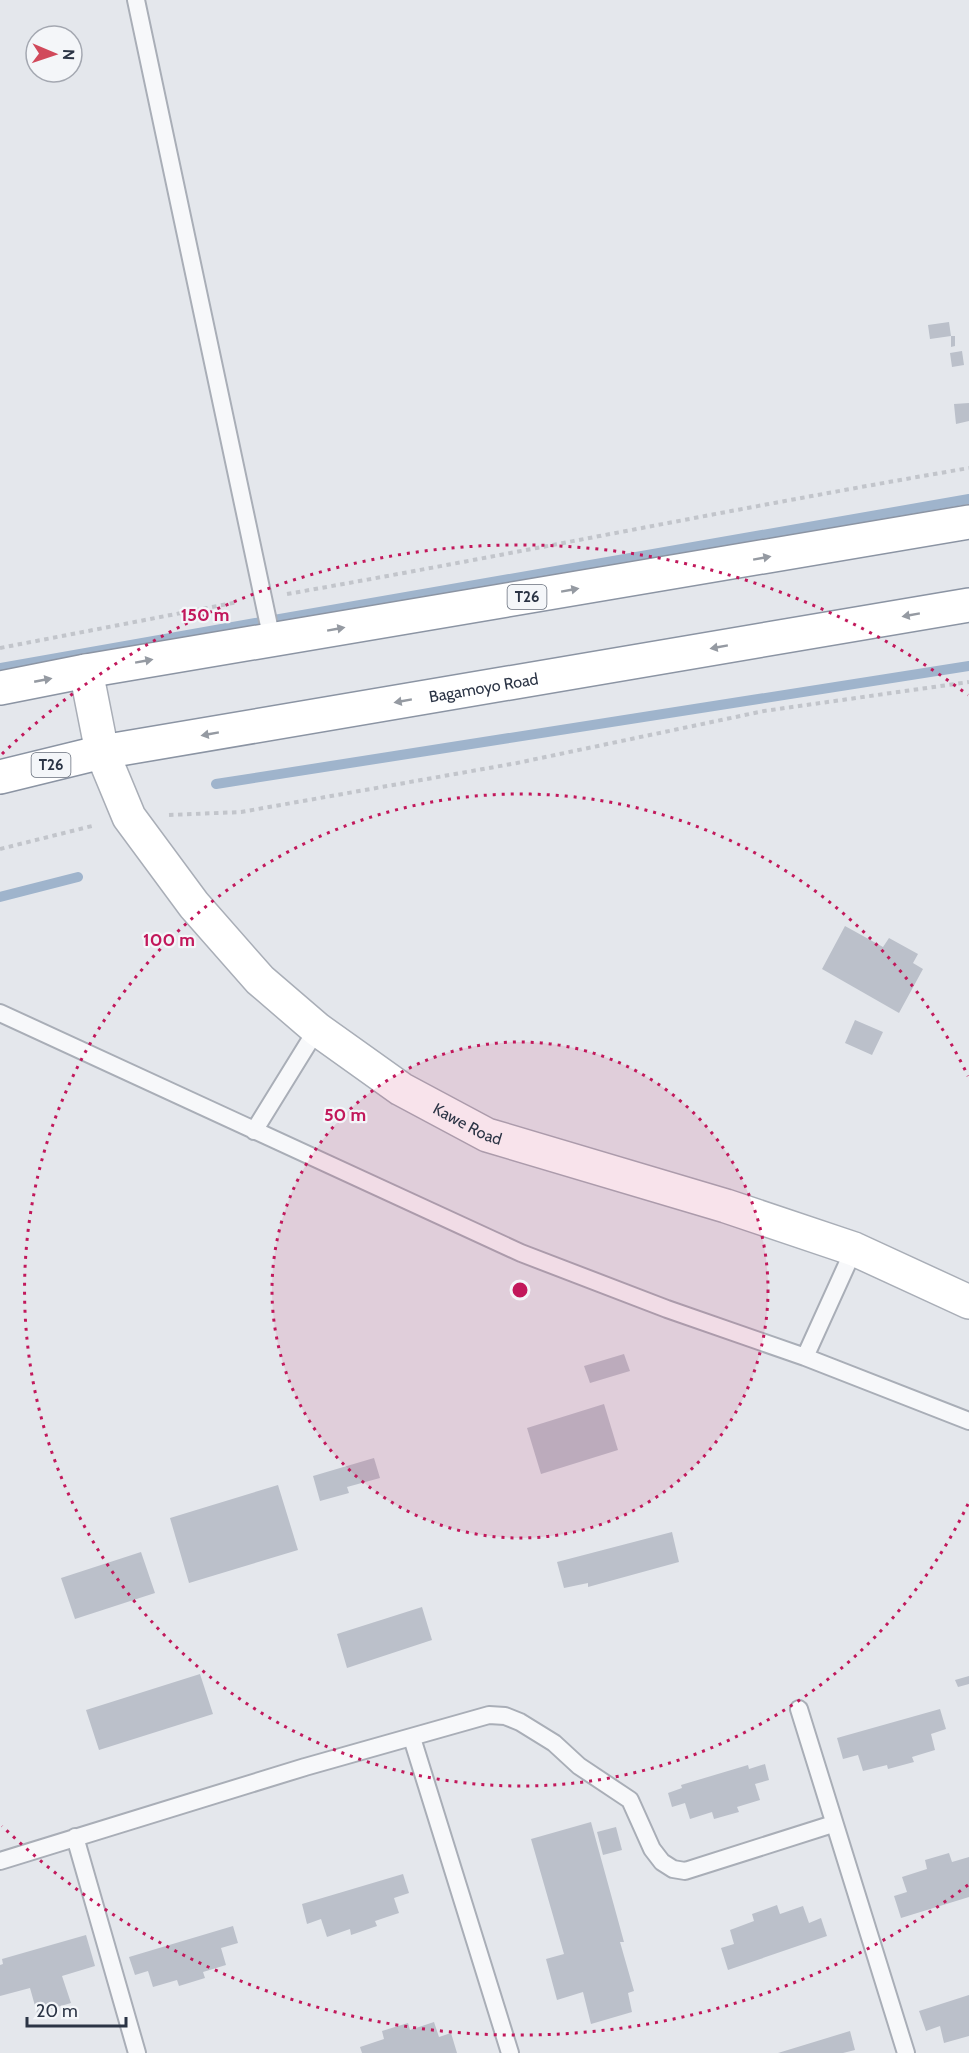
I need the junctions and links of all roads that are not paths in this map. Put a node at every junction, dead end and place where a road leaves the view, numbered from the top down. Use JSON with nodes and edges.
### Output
{"nodes":[{"id":1,"x":136,"y":0,"type":"edge"},
{"id":2,"x":969,"y":522,"type":"edge"},
{"id":3,"x":969,"y":605,"type":"edge"},
{"id":4,"x":272,"y":640,"type":"junction"},
{"id":5,"x":86,"y":671,"type":"junction"},
{"id":6,"x":0,"y":688,"type":"edge"},
{"id":7,"x":102,"y":752,"type":"junction"},
{"id":8,"x":0,"y":777,"type":"edge"},
{"id":9,"x":0,"y":1013,"type":"edge"},
{"id":10,"x":317,"y":1029,"type":"junction"},
{"id":11,"x":254,"y":1131,"type":"junction"},
{"id":12,"x":854,"y":1249,"type":"junction"},
{"id":13,"x":969,"y":1302,"type":"edge"},
{"id":14,"x":805,"y":1357,"type":"junction"},
{"id":15,"x":969,"y":1421,"type":"edge"},
{"id":16,"x":799,"y":1709,"type":"dead end"},
{"id":17,"x":412,"y":1738,"type":"junction"},
{"id":18,"x":833,"y":1824,"type":"junction"},
{"id":19,"x":75,"y":1837,"type":"junction"},
{"id":20,"x":0,"y":1861,"type":"edge"},
{"id":21,"x":137,"y":2053,"type":"edge"},
{"id":22,"x":510,"y":2053,"type":"edge"},
{"id":23,"x":906,"y":2053,"type":"edge"}],
"edges":[{"from":1,"to":4,"type":"lane"},
{"from":4,"to":2,"type":"main road","number":"T26","one_way":true},
{"from":3,"to":7,"type":"main road","name":"Bagamoyo Road","number":"T26","one_way":true},
{"from":5,"to":4,"type":"main road","number":"T26","one_way":true},
{"from":6,"to":5,"type":"main road","number":"T26","one_way":true},
{"from":5,"to":7,"type":"main road","name":"Kawe Road"},
{"from":7,"to":8,"type":"main road","name":"Bagamoyo Road","number":"T26"},
{"from":7,"to":10,"type":"main road","name":"Kawe Road"},
{"from":9,"to":11,"type":"lane"},
{"from":10,"to":11,"type":"lane"},
{"from":10,"to":12,"type":"main road","name":"Kawe Road"},
{"from":11,"to":14,"type":"lane"},
{"from":12,"to":13,"type":"main road","name":"Kawe Road"},
{"from":12,"to":14,"type":"lane"},
{"from":14,"to":15,"type":"lane"},
{"from":16,"to":18,"type":"lane"},
{"from":17,"to":18,"type":"lane"},
{"from":17,"to":19,"type":"lane"},
{"from":17,"to":22,"type":"lane"},
{"from":18,"to":23,"type":"lane"},
{"from":19,"to":20,"type":"lane"},
{"from":19,"to":21,"type":"lane"}]}
